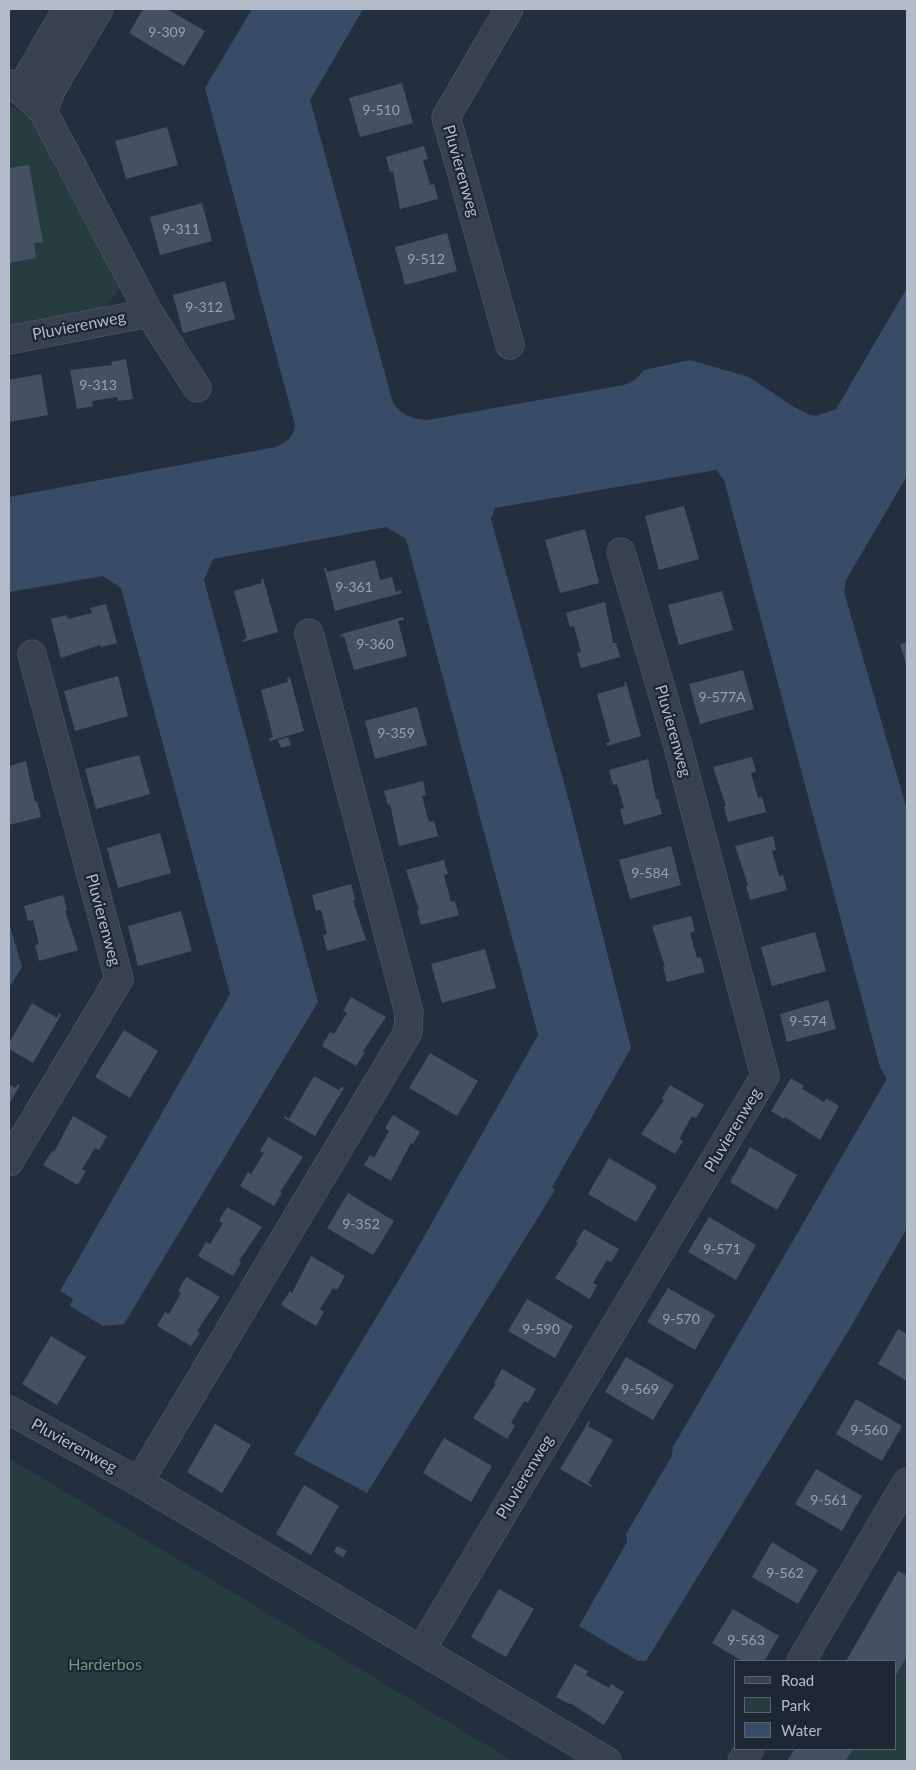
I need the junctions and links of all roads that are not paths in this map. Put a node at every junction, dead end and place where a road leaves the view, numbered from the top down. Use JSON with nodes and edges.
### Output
{"nodes":[{"id":1,"x":67,"y":9,"type":"edge"},
{"id":2,"x":99,"y":9,"type":"edge"},
{"id":3,"x":509,"y":9,"type":"edge"},
{"id":4,"x":14,"y":87,"type":"edge"},
{"id":5,"x":43,"y":111,"type":"junction"},
{"id":6,"x":149,"y":313,"type":"junction"},
{"id":7,"x":9,"y":340,"type":"edge"},
{"id":8,"x":510,"y":345,"type":"dead end"},
{"id":9,"x":197,"y":388,"type":"dead end"},
{"id":10,"x":621,"y":552,"type":"dead end"},
{"id":11,"x":309,"y":633,"type":"dead end"},
{"id":12,"x":32,"y":654,"type":"dead end"},
{"id":13,"x":9,"y":1162,"type":"edge"},
{"id":14,"x":9,"y":1410,"type":"edge"},
{"id":15,"x":139,"y":1482,"type":"junction"},
{"id":16,"x":907,"y":1482,"type":"edge"},
{"id":17,"x":421,"y":1650,"type":"junction"},
{"id":18,"x":803,"y":1660,"type":"edge"},
{"id":19,"x":749,"y":1750,"type":"edge"},
{"id":20,"x":607,"y":1761,"type":"edge"},
{"id":21,"x":742,"y":1761,"type":"edge"}],
"edges":[{"from":1,"to":4,"type":"street","name":"Pluvierenweg"},
{"from":2,"to":5,"type":"street"},
{"from":3,"to":8,"type":"street","name":"Pluvierenweg"},
{"from":4,"to":5,"type":"street","name":"Pluvierenweg"},
{"from":5,"to":6,"type":"street","name":"Pluvierenweg"},
{"from":6,"to":7,"type":"street","name":"Pluvierenweg"},
{"from":6,"to":9,"type":"street","name":"Pluvierenweg"},
{"from":10,"to":17,"type":"street","name":"Pluvierenweg"},
{"from":11,"to":15,"type":"street"},
{"from":12,"to":13,"type":"street","name":"Pluvierenweg"},
{"from":14,"to":15,"type":"street","name":"Pluvierenweg"},
{"from":15,"to":17,"type":"street","name":"Pluvierenweg"},
{"from":16,"to":18,"type":"street"},
{"from":17,"to":20,"type":"street","name":"Pluvierenweg"},
{"from":19,"to":21,"type":"street"}]}
